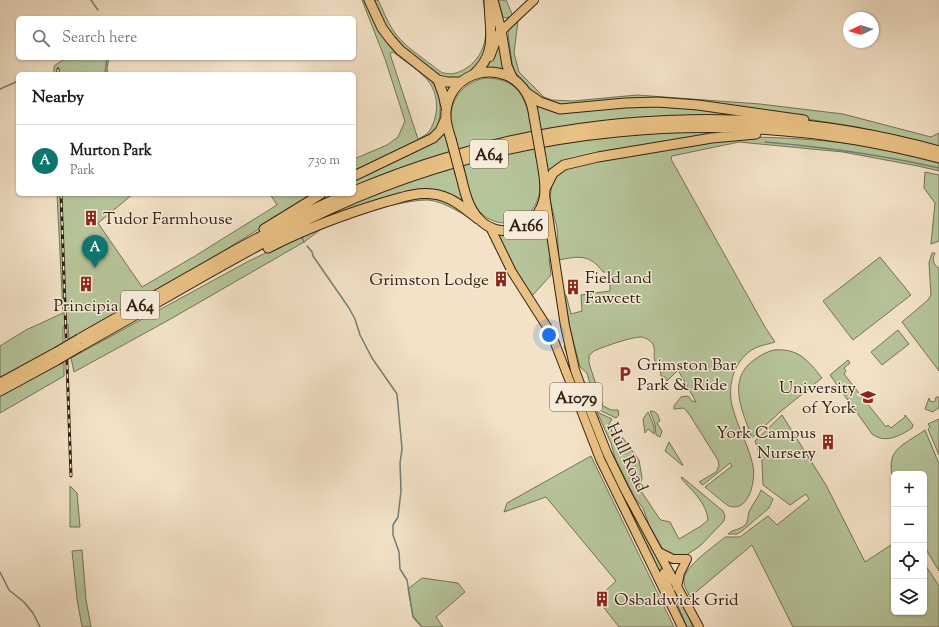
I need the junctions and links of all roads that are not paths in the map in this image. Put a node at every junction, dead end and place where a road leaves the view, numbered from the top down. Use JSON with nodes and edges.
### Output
{"nodes":[{"id":1,"x":370,"y":0,"type":"edge"},
{"id":2,"x":489,"y":0,"type":"edge"},
{"id":3,"x":493,"y":0,"type":"edge"},
{"id":4,"x":534,"y":0,"type":"edge"},
{"id":5,"x":501,"y":30,"type":"junction"},
{"id":6,"x":482,"y":65,"type":"junction"},
{"id":7,"x":472,"y":76,"type":"junction"},
{"id":8,"x":512,"y":77,"type":"junction"},
{"id":9,"x":438,"y":80,"type":"junction"},
{"id":10,"x":461,"y":82,"type":"junction"},
{"id":11,"x":527,"y":93,"type":"junction"},
{"id":12,"x":446,"y":114,"type":"junction"},
{"id":13,"x":790,"y":131,"type":"junction"},
{"id":14,"x":844,"y":131,"type":"junction"},
{"id":15,"x":939,"y":151,"type":"edge"},
{"id":16,"x":939,"y":158,"type":"edge"},
{"id":17,"x":356,"y":175,"type":"edge"},
{"id":18,"x":356,"y":189,"type":"edge"},
{"id":19,"x":545,"y":191,"type":"junction"},
{"id":20,"x":318,"y":196,"type":"edge"},
{"id":21,"x":342,"y":196,"type":"edge"},
{"id":22,"x":478,"y":218,"type":"junction"},
{"id":23,"x":490,"y":227,"type":"junction"},
{"id":24,"x":239,"y":248,"type":"junction"},
{"id":25,"x":201,"y":278,"type":"junction"},
{"id":26,"x":79,"y":343,"type":"junction"},
{"id":27,"x":57,"y":356,"type":"junction"},
{"id":28,"x":0,"y":383,"type":"edge"},
{"id":29,"x":0,"y":391,"type":"edge"},
{"id":30,"x":659,"y":551,"type":"junction"},
{"id":31,"x":666,"y":571,"type":"junction"},
{"id":32,"x":655,"y":572,"type":"junction"},
{"id":33,"x":677,"y":587,"type":"junction"},
{"id":34,"x":690,"y":612,"type":"junction"},
{"id":35,"x":681,"y":626,"type":"edge"},
{"id":36,"x":695,"y":627,"type":"edge"},
{"id":37,"x":698,"y":627,"type":"edge"}],
"edges":[{"from":1,"to":9,"type":"highway"},
{"from":2,"to":6,"type":"highway"},
{"from":3,"to":5,"type":"highway"},
{"from":4,"to":5,"type":"main road"},
{"from":5,"to":6,"type":"main road"},
{"from":5,"to":8,"type":"highway"},
{"from":6,"to":7,"type":"highway"},
{"from":7,"to":8,"type":"highway"},
{"from":7,"to":10,"type":"highway"},
{"from":8,"to":11,"type":"highway","number":"A166"},
{"from":9,"to":10,"type":"highway"},
{"from":9,"to":12,"type":"highway","number":"A166"},
{"from":10,"to":12,"type":"highway"},
{"from":11,"to":14,"type":"highway"},
{"from":11,"to":19,"type":"highway","number":"A166","bridge":true},
{"from":12,"to":17,"type":"highway"},
{"from":12,"to":22,"type":"highway","number":"A166","bridge":true},
{"from":13,"to":16,"type":"highway","number":"A64"},
{"from":13,"to":19,"type":"highway"},
{"from":13,"to":25,"type":"highway","number":"A64"},
{"from":14,"to":15,"type":"highway","number":"A64"},
{"from":14,"to":18,"type":"highway","number":"A64"},
{"from":19,"to":23,"type":"highway","number":"A166"},
{"from":19,"to":30,"type":"main road","name":"Hull Road","number":"A1079"},
{"from":20,"to":24,"type":"highway"},
{"from":21,"to":24,"type":"highway","number":"A64"},
{"from":22,"to":23,"type":"highway","number":"A166"},
{"from":22,"to":25,"type":"highway"},
{"from":23,"to":32,"type":"main road","name":"Hull Road","number":"A1079"},
{"from":24,"to":26,"type":"highway","number":"A64"},
{"from":25,"to":26,"type":"highway","number":"A64"},
{"from":26,"to":27,"type":"highway","number":"A64","bridge":true},
{"from":27,"to":28,"type":"highway","number":"A64"},
{"from":27,"to":29,"type":"highway","number":"A64"},
{"from":30,"to":31,"type":"main road","name":"Hull Road","number":"A1079"},
{"from":30,"to":33,"type":"main road"},
{"from":31,"to":32,"type":"main road"},
{"from":31,"to":33,"type":"main road","name":"Hull Road","number":"A1079"},
{"from":31,"to":35,"type":"main road"},
{"from":32,"to":35,"type":"main road","name":"Hull Road","number":"A1079"},
{"from":33,"to":34,"type":"main road","name":"Hull Road","number":"A1079"},
{"from":34,"to":36,"type":"main road"},
{"from":34,"to":37,"type":"main road","name":"Hull Road","number":"A1079"}]}
